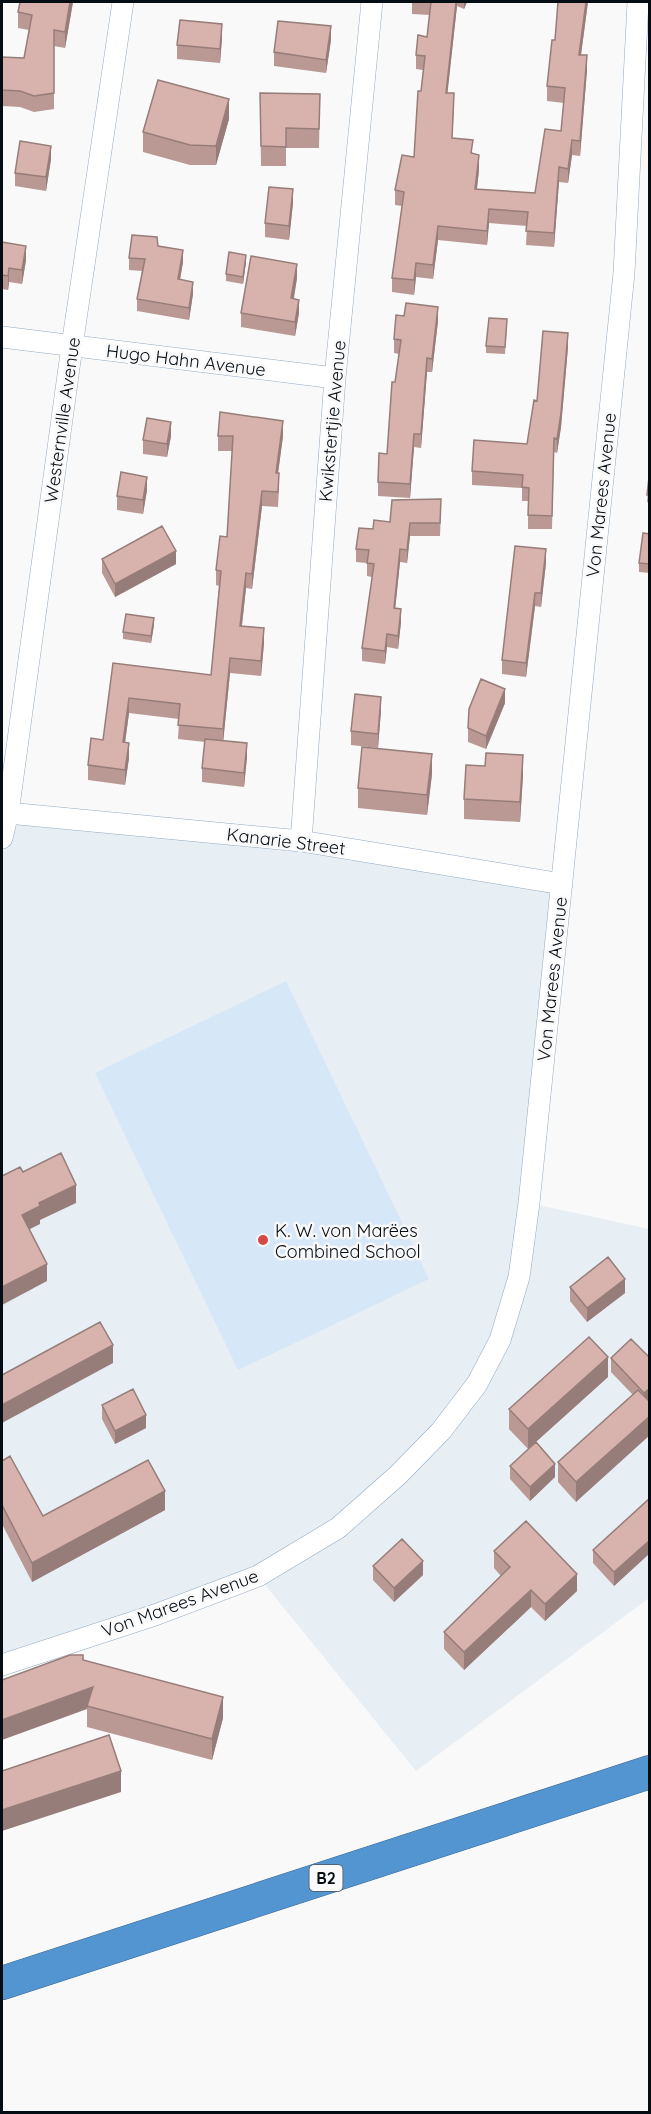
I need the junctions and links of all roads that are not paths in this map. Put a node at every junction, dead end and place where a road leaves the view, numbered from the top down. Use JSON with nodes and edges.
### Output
{"nodes":[{"id":1,"x":123,"y":2,"type":"edge"},
{"id":2,"x":372,"y":2,"type":"edge"},
{"id":3,"x":638,"y":2,"type":"edge"},
{"id":4,"x":2,"y":337,"type":"edge"},
{"id":5,"x":72,"y":346,"type":"junction"},
{"id":6,"x":335,"y":378,"type":"junction"},
{"id":7,"x":8,"y":813,"type":"junction"},
{"id":8,"x":2,"y":838,"type":"edge"},
{"id":9,"x":301,"y":841,"type":"junction"},
{"id":10,"x":561,"y":884,"type":"junction"},
{"id":11,"x":2,"y":1665,"type":"edge"},
{"id":12,"x":650,"y":1772,"type":"edge"},
{"id":13,"x":2,"y":1983,"type":"edge"}],
"edges":[{"from":1,"to":5,"type":"street","name":"Westernville Avenue"},
{"from":2,"to":6,"type":"street","name":"Kwikstertjie Avenue"},
{"from":3,"to":10,"type":"street","name":"Von Marees Avenue"},
{"from":4,"to":5,"type":"street","name":"Hugo Hahn Avenue"},
{"from":5,"to":6,"type":"street","name":"Hugo Hahn Avenue"},
{"from":5,"to":7,"type":"street","name":"Westernville Avenue"},
{"from":6,"to":9,"type":"street","name":"Kwikstertjie Avenue"},
{"from":7,"to":8,"type":"street","name":"Westernville Avenue"},
{"from":7,"to":9,"type":"street","name":"Kanarie Street"},
{"from":9,"to":10,"type":"street","name":"Kanarie Street"},
{"from":10,"to":11,"type":"street","name":"Von Marees Avenue"},
{"from":12,"to":13,"type":"highway","number":"B2"}]}
